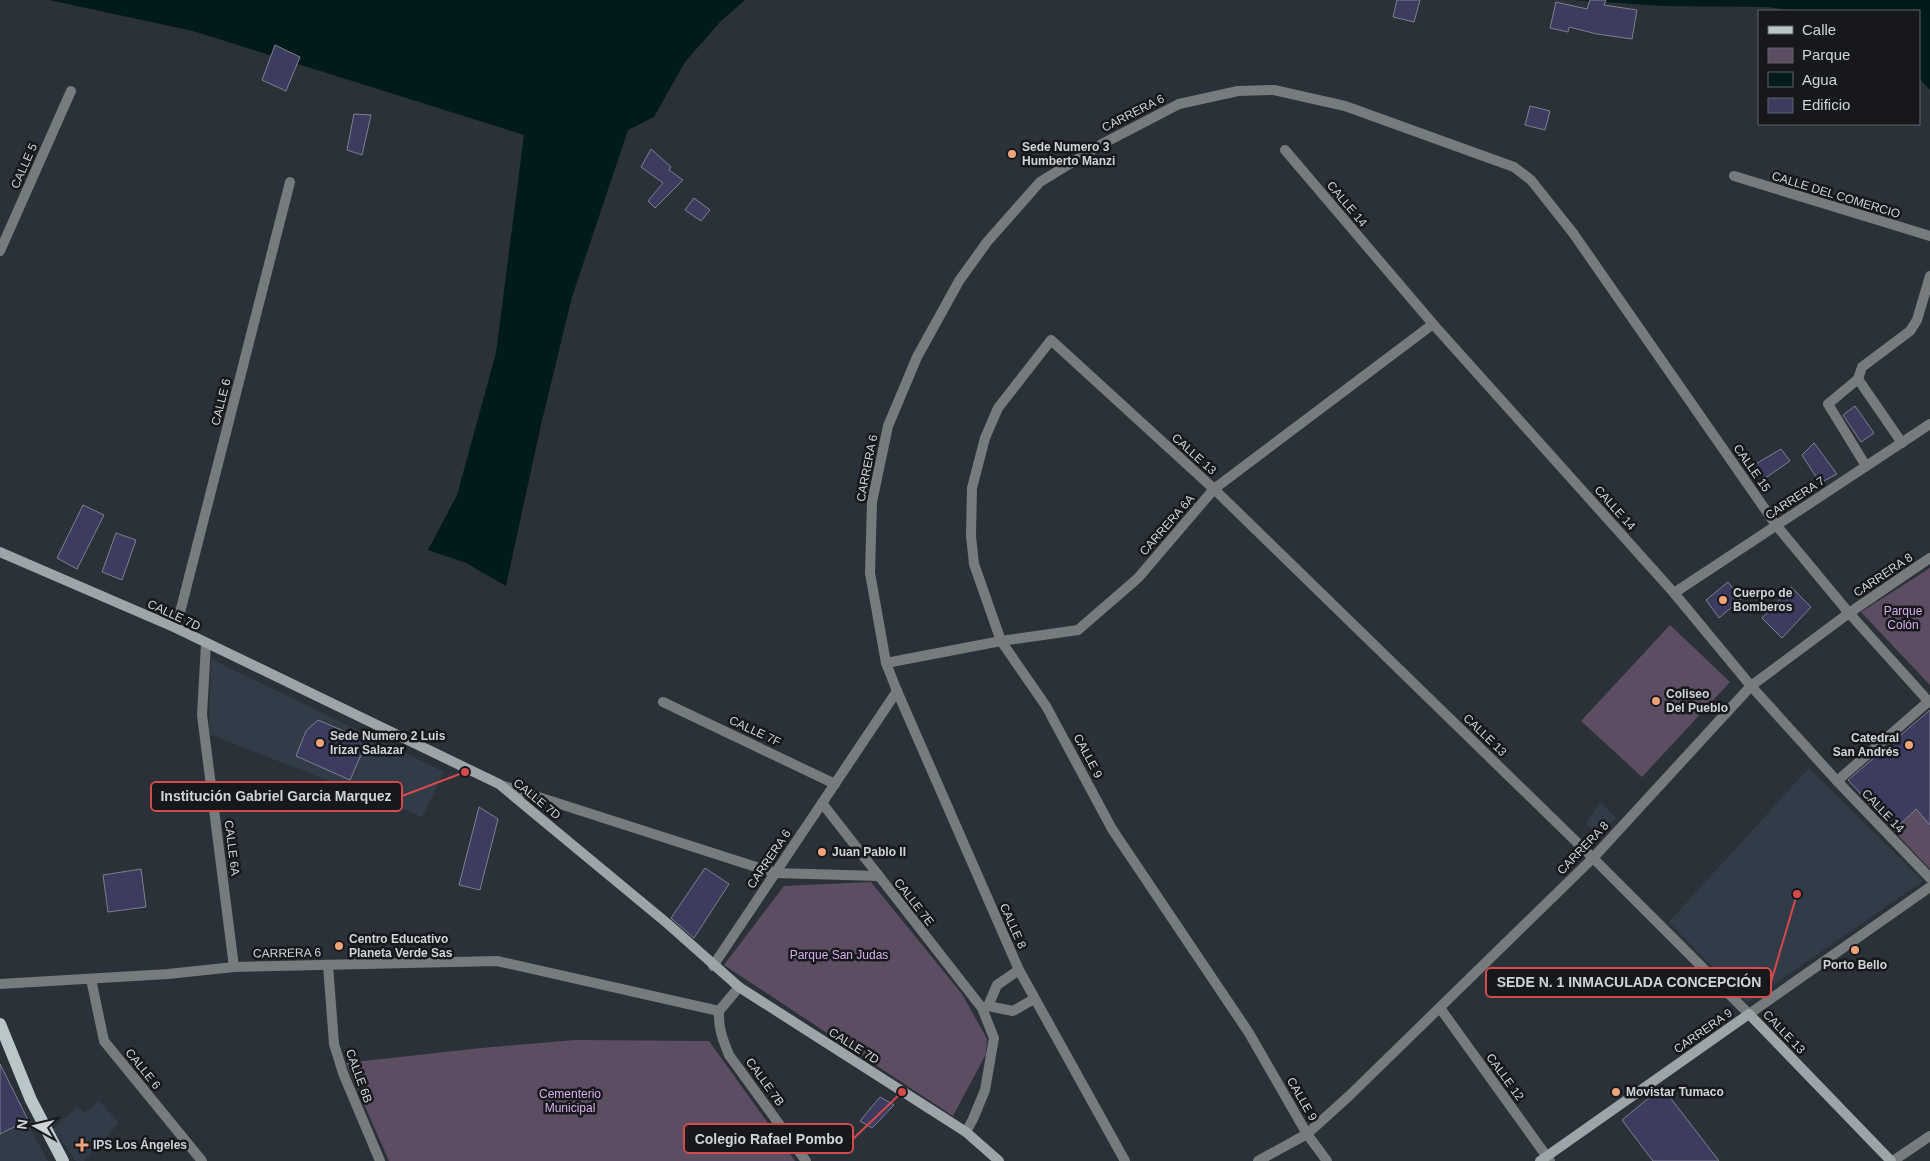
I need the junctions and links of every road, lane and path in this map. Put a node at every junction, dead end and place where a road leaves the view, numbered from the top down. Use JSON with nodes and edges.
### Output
{"nodes":[{"id":1,"x":71,"y":91,"type":"dead end"},
{"id":2,"x":1285,"y":150,"type":"dead end"},
{"id":3,"x":1734,"y":176,"type":"dead end"},
{"id":4,"x":290,"y":182,"type":"dead end"},
{"id":5,"x":1573,"y":233,"type":"joint"},
{"id":6,"x":1930,"y":236,"type":"edge"},
{"id":7,"x":0,"y":251,"type":"edge"},
{"id":8,"x":1930,"y":276,"type":"edge"},
{"id":9,"x":1433,"y":324,"type":"junction"},
{"id":10,"x":1051,"y":340,"type":"joint"},
{"id":11,"x":1858,"y":379,"type":"junction"},
{"id":12,"x":1930,"y":424,"type":"edge"},
{"id":13,"x":1902,"y":443,"type":"junction"},
{"id":14,"x":1866,"y":466,"type":"junction"},
{"id":15,"x":1214,"y":489,"type":"junction"},
{"id":16,"x":1776,"y":525,"type":"junction"},
{"id":17,"x":0,"y":552,"type":"edge"},
{"id":18,"x":1930,"y":558,"type":"edge"},
{"id":19,"x":1674,"y":593,"type":"junction"},
{"id":20,"x":1849,"y":613,"type":"junction"},
{"id":21,"x":176,"y":628,"type":"junction"},
{"id":22,"x":1001,"y":641,"type":"junction"},
{"id":23,"x":206,"y":644,"type":"junction"},
{"id":24,"x":886,"y":663,"type":"junction"},
{"id":25,"x":1751,"y":686,"type":"junction"},
{"id":26,"x":897,"y":691,"type":"junction"},
{"id":27,"x":663,"y":702,"type":"dead end"},
{"id":28,"x":1929,"y":702,"type":"edge"},
{"id":29,"x":1837,"y":782,"type":"junction"},
{"id":30,"x":499,"y":784,"type":"junction"},
{"id":31,"x":835,"y":784,"type":"junction"},
{"id":32,"x":822,"y":803,"type":"junction"},
{"id":33,"x":1593,"y":858,"type":"junction"},
{"id":34,"x":775,"y":873,"type":"junction"},
{"id":35,"x":879,"y":876,"type":"junction"},
{"id":36,"x":1930,"y":878,"type":"edge"},
{"id":37,"x":1930,"y":887,"type":"edge"},
{"id":38,"x":328,"y":965,"type":"junction"},
{"id":39,"x":713,"y":966,"type":"junction"},
{"id":40,"x":234,"y":967,"type":"junction"},
{"id":41,"x":1019,"y":970,"type":"junction"},
{"id":42,"x":91,"y":979,"type":"junction"},
{"id":43,"x":0,"y":984,"type":"edge"},
{"id":44,"x":739,"y":987,"type":"junction"},
{"id":45,"x":1034,"y":999,"type":"junction"},
{"id":46,"x":985,"y":1007,"type":"junction"},
{"id":47,"x":1440,"y":1008,"type":"junction"},
{"id":48,"x":720,"y":1011,"type":"junction"},
{"id":49,"x":1749,"y":1014,"type":"junction"},
{"id":50,"x":0,"y":1024,"type":"edge"},
{"id":51,"x":966,"y":1132,"type":"junction"},
{"id":52,"x":1307,"y":1134,"type":"junction"},
{"id":53,"x":1930,"y":1136,"type":"edge"},
{"id":54,"x":1545,"y":1159,"type":"edge"},
{"id":55,"x":63,"y":1161,"type":"edge"},
{"id":56,"x":202,"y":1161,"type":"edge"},
{"id":57,"x":380,"y":1161,"type":"edge"},
{"id":58,"x":806,"y":1161,"type":"edge"},
{"id":59,"x":999,"y":1161,"type":"edge"},
{"id":60,"x":1125,"y":1161,"type":"edge"},
{"id":61,"x":1258,"y":1161,"type":"edge"},
{"id":62,"x":1327,"y":1161,"type":"edge"},
{"id":63,"x":1892,"y":1161,"type":"edge"}],
"edges":[{"from":1,"to":7,"type":"street","name":"CALLE 5"},
{"from":2,"to":9,"type":"street","name":"CALLE 14"},
{"from":3,"to":6,"type":"street","name":"CALLE DEL COMERCIO"},
{"from":4,"to":21,"type":"street","name":"CALLE 6"},
{"from":5,"to":16,"type":"street","name":"CALLE 15"},
{"from":5,"to":24,"type":"street","name":"CARRERA 6"},
{"from":8,"to":11,"type":"street"},
{"from":9,"to":15,"type":"street","name":"CARRERA 6A"},
{"from":9,"to":19,"type":"street","name":"CALLE 14"},
{"from":10,"to":15,"type":"street","name":"CALLE 13"},
{"from":10,"to":22,"type":"street","name":"CALLE 9"},
{"from":11,"to":13,"type":"street"},
{"from":11,"to":14,"type":"street"},
{"from":12,"to":13,"type":"street","name":"CARRERA 7"},
{"from":13,"to":14,"type":"street","name":"CARRERA 7"},
{"from":14,"to":16,"type":"street","name":"CARRERA 7"},
{"from":15,"to":22,"type":"street","name":"CARRERA 6A"},
{"from":15,"to":33,"type":"street","name":"CALLE 13"},
{"from":16,"to":19,"type":"street","name":"CARRERA 7"},
{"from":16,"to":20,"type":"street","name":"CALLE 15"},
{"from":17,"to":21,"type":"main road","name":"CALLE 7D"},
{"from":18,"to":20,"type":"street","name":"CARRERA 8"},
{"from":19,"to":25,"type":"street","name":"CALLE 14"},
{"from":20,"to":25,"type":"street","name":"CARRERA 8"},
{"from":20,"to":28,"type":"street","name":"CALLE 15"},
{"from":21,"to":23,"type":"main road","name":"CALLE 7D"},
{"from":22,"to":24,"type":"street","name":"CARRERA 6A"},
{"from":22,"to":52,"type":"street","name":"CALLE 9"},
{"from":23,"to":30,"type":"main road","name":"CALLE 7D"},
{"from":23,"to":40,"type":"street","name":"CALLE 6A"},
{"from":24,"to":26,"type":"street","name":"CARRERA 6"},
{"from":25,"to":29,"type":"street","name":"CALLE 14"},
{"from":25,"to":33,"type":"street","name":"CARRERA 8"},
{"from":26,"to":31,"type":"street","name":"CARRERA 6"},
{"from":26,"to":41,"type":"street","name":"CALLE 8"},
{"from":27,"to":31,"type":"street","name":"CALLE 7F"},
{"from":28,"to":29,"type":"street"},
{"from":29,"to":36,"type":"street","name":"CALLE 14"},
{"from":30,"to":34,"type":"street","name":"CALLE 7E"},
{"from":30,"to":39,"type":"main road","name":"CALLE 7D"},
{"from":31,"to":32,"type":"street","name":"CARRERA 6"},
{"from":32,"to":34,"type":"street","name":"CARRERA 6"},
{"from":32,"to":35,"type":"street"},
{"from":33,"to":47,"type":"street","name":"CARRERA 8"},
{"from":33,"to":49,"type":"street","name":"CALLE 13"},
{"from":34,"to":35,"type":"street","name":"CALLE 7E"},
{"from":34,"to":39,"type":"street","name":"CARRERA 6"},
{"from":35,"to":46,"type":"street","name":"CALLE 7E"},
{"from":37,"to":49,"type":"street","name":"CARRERA 9"},
{"from":38,"to":40,"type":"street","name":"CARRERA 6"},
{"from":38,"to":48,"type":"street","name":"CARRERA 6"},
{"from":38,"to":57,"type":"street","name":"CALLE 6B"},
{"from":39,"to":44,"type":"main road","name":"CALLE 7D"},
{"from":40,"to":42,"type":"street","name":"CARRERA 6"},
{"from":41,"to":45,"type":"street","name":"CALLE 8"},
{"from":41,"to":46,"type":"street"},
{"from":42,"to":43,"type":"street","name":"CARRERA 6"},
{"from":42,"to":56,"type":"street","name":"CALLE 6"},
{"from":44,"to":48,"type":"street"},
{"from":44,"to":51,"type":"main road","name":"CALLE 7D"},
{"from":45,"to":46,"type":"street"},
{"from":45,"to":60,"type":"street","name":"CALLE 8"},
{"from":46,"to":51,"type":"street","name":"CALLE 7E"},
{"from":47,"to":52,"type":"street","name":"CARRERA 8"},
{"from":47,"to":54,"type":"street","name":"CALLE 12"},
{"from":48,"to":58,"type":"street","name":"CALLE 7B"},
{"from":49,"to":54,"type":"main road","name":"CARRERA 9"},
{"from":49,"to":63,"type":"main road","name":"CALLE 13"},
{"from":50,"to":55,"type":"main road"},
{"from":51,"to":59,"type":"main road","name":"CALLE 7D"},
{"from":52,"to":61,"type":"street","name":"CARRERA 8"},
{"from":52,"to":62,"type":"street","name":"CALLE 9"},
{"from":53,"to":63,"type":"street"}]}
